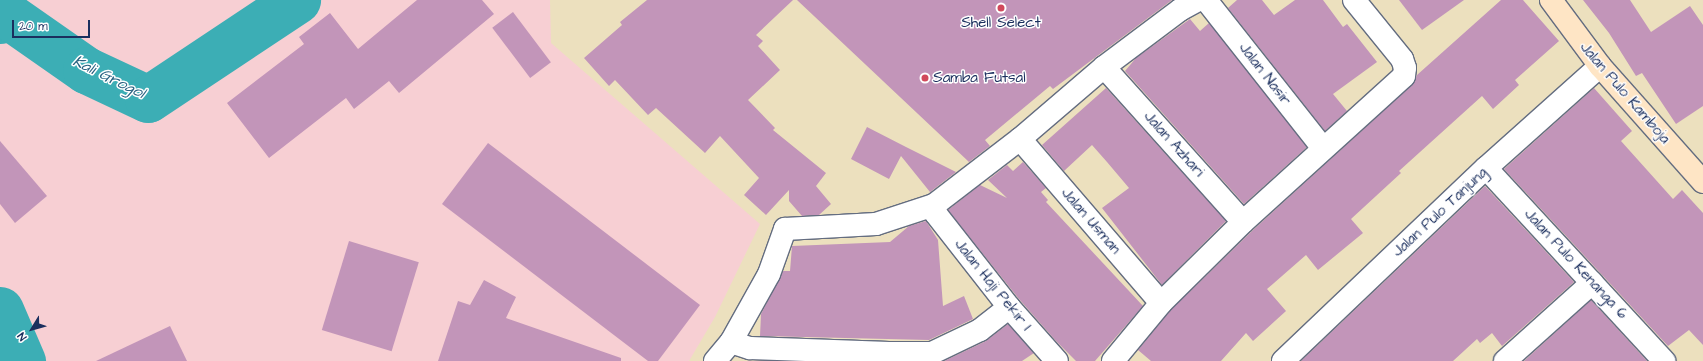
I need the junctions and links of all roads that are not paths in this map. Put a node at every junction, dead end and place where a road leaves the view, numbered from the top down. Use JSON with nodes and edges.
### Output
{"nodes":[{"id":1,"x":1198,"y":0,"type":"edge"},
{"id":2,"x":1206,"y":0,"type":"edge"},
{"id":3,"x":1354,"y":0,"type":"edge"},
{"id":4,"x":1551,"y":0,"type":"edge"},
{"id":5,"x":1104,"y":66,"type":"junction"},
{"id":6,"x":1600,"y":66,"type":"junction"},
{"id":7,"x":1020,"y":139,"type":"junction"},
{"id":8,"x":1323,"y":148,"type":"junction"},
{"id":9,"x":1486,"y":168,"type":"junction"},
{"id":10,"x":1703,"y":182,"type":"edge"},
{"id":11,"x":934,"y":205,"type":"junction"},
{"id":12,"x":1243,"y":222,"type":"junction"},
{"id":13,"x":1592,"y":283,"type":"junction"},
{"id":14,"x":1162,"y":303,"type":"junction"},
{"id":15,"x":1009,"y":307,"type":"junction"},
{"id":16,"x":731,"y":342,"type":"junction"},
{"id":17,"x":715,"y":361,"type":"edge"},
{"id":18,"x":1057,"y":361,"type":"edge"},
{"id":19,"x":1113,"y":361,"type":"edge"},
{"id":20,"x":1283,"y":361,"type":"edge"},
{"id":21,"x":1506,"y":361,"type":"edge"},
{"id":22,"x":1664,"y":361,"type":"edge"}],
"edges":[{"from":1,"to":5,"type":"street"},
{"from":2,"to":8,"type":"street","name":"Jalan Nasir"},
{"from":3,"to":8,"type":"street"},
{"from":4,"to":6,"type":"street","name":"Jalan Pulo Kamboja"},
{"from":5,"to":7,"type":"street"},
{"from":5,"to":12,"type":"street","name":"Jalan Azhari"},
{"from":6,"to":9,"type":"street","name":"Jalan Pulo Tanjung"},
{"from":6,"to":10,"type":"street","name":"Jalan Pulo Kamboja"},
{"from":7,"to":11,"type":"street"},
{"from":7,"to":14,"type":"street","name":"Jalan Usman"},
{"from":8,"to":12,"type":"street"},
{"from":9,"to":13,"type":"street","name":"Jalan Pulo Kenanga 6"},
{"from":9,"to":20,"type":"street","name":"Jalan Pulo Tanjung"},
{"from":11,"to":15,"type":"street","name":"Jalan Haji Pekir I"},
{"from":11,"to":16,"type":"street"},
{"from":12,"to":14,"type":"street"},
{"from":13,"to":21,"type":"street"},
{"from":13,"to":22,"type":"street","name":"Jalan Pulo Kenanga 6"},
{"from":14,"to":19,"type":"street"},
{"from":15,"to":16,"type":"street"},
{"from":15,"to":18,"type":"street","name":"Jalan Haji Pekir I"},
{"from":16,"to":17,"type":"street"}]}
